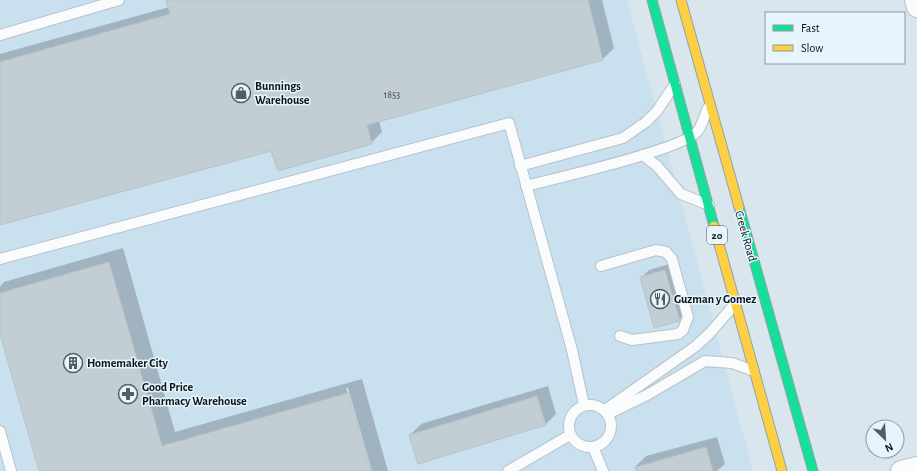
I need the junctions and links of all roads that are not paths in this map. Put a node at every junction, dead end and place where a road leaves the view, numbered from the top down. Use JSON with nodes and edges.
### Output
{"nodes":[{"id":1,"x":119,"y":0,"type":"edge"},
{"id":2,"x":652,"y":0,"type":"edge"},
{"id":3,"x":681,"y":0,"type":"edge"},
{"id":4,"x":915,"y":0,"type":"edge"},
{"id":5,"x":917,"y":7,"type":"edge"},
{"id":6,"x":0,"y":35,"type":"edge"},
{"id":7,"x":675,"y":83,"type":"junction"},
{"id":8,"x":709,"y":106,"type":"junction"},
{"id":9,"x":690,"y":138,"type":"junction"},
{"id":10,"x":643,"y":155,"type":"junction"},
{"id":11,"x":520,"y":166,"type":"junction"},
{"id":12,"x":526,"y":186,"type":"junction"},
{"id":13,"x":709,"y":205,"type":"junction"},
{"id":14,"x":0,"y":259,"type":"edge"},
{"id":15,"x":601,"y":266,"type":"dead end"},
{"id":16,"x":735,"y":304,"type":"junction"},
{"id":17,"x":620,"y":336,"type":"dead end"},
{"id":18,"x":754,"y":372,"type":"junction"},
{"id":19,"x":584,"y":405,"type":"junction"},
{"id":20,"x":606,"y":412,"type":"junction"},
{"id":21,"x":0,"y":431,"type":"edge"},
{"id":22,"x":570,"y":435,"type":"junction"},
{"id":23,"x":593,"y":447,"type":"junction"},
{"id":24,"x":917,"y":466,"type":"edge"},
{"id":25,"x":11,"y":471,"type":"edge"},
{"id":26,"x":508,"y":471,"type":"edge"},
{"id":27,"x":603,"y":471,"type":"edge"},
{"id":28,"x":782,"y":471,"type":"edge"},
{"id":29,"x":813,"y":471,"type":"edge"},
{"id":30,"x":901,"y":471,"type":"edge"}],
"edges":[{"from":1,"to":6,"type":"lane"},
{"from":2,"to":7,"type":"main road","number":"20"},
{"from":3,"to":8,"type":"main road","name":"Creek Road","number":"20"},
{"from":4,"to":5,"type":"street"},
{"from":7,"to":9,"type":"main road","number":"20"},
{"from":7,"to":11,"type":"lane"},
{"from":8,"to":9,"type":"lane"},
{"from":8,"to":29,"type":"main road","name":"Creek Road","number":"20"},
{"from":9,"to":10,"type":"lane"},
{"from":9,"to":13,"type":"main road","number":"20"},
{"from":10,"to":12,"type":"lane"},
{"from":10,"to":13,"type":"lane"},
{"from":11,"to":12,"type":"lane"},
{"from":11,"to":14,"type":"lane"},
{"from":12,"to":19,"type":"lane"},
{"from":13,"to":16,"type":"main road","number":"20"},
{"from":15,"to":17,"type":"lane"},
{"from":16,"to":18,"type":"main road","number":"20"},
{"from":16,"to":20,"type":"lane"},
{"from":18,"to":20,"type":"lane"},
{"from":18,"to":28,"type":"main road","number":"20"},
{"from":19,"to":20,"type":"lane"},
{"from":19,"to":22,"type":"lane"},
{"from":20,"to":23,"type":"lane"},
{"from":21,"to":25,"type":"lane"},
{"from":22,"to":23,"type":"lane"},
{"from":22,"to":26,"type":"lane"},
{"from":23,"to":27,"type":"lane"},
{"from":24,"to":30,"type":"street"}]}
